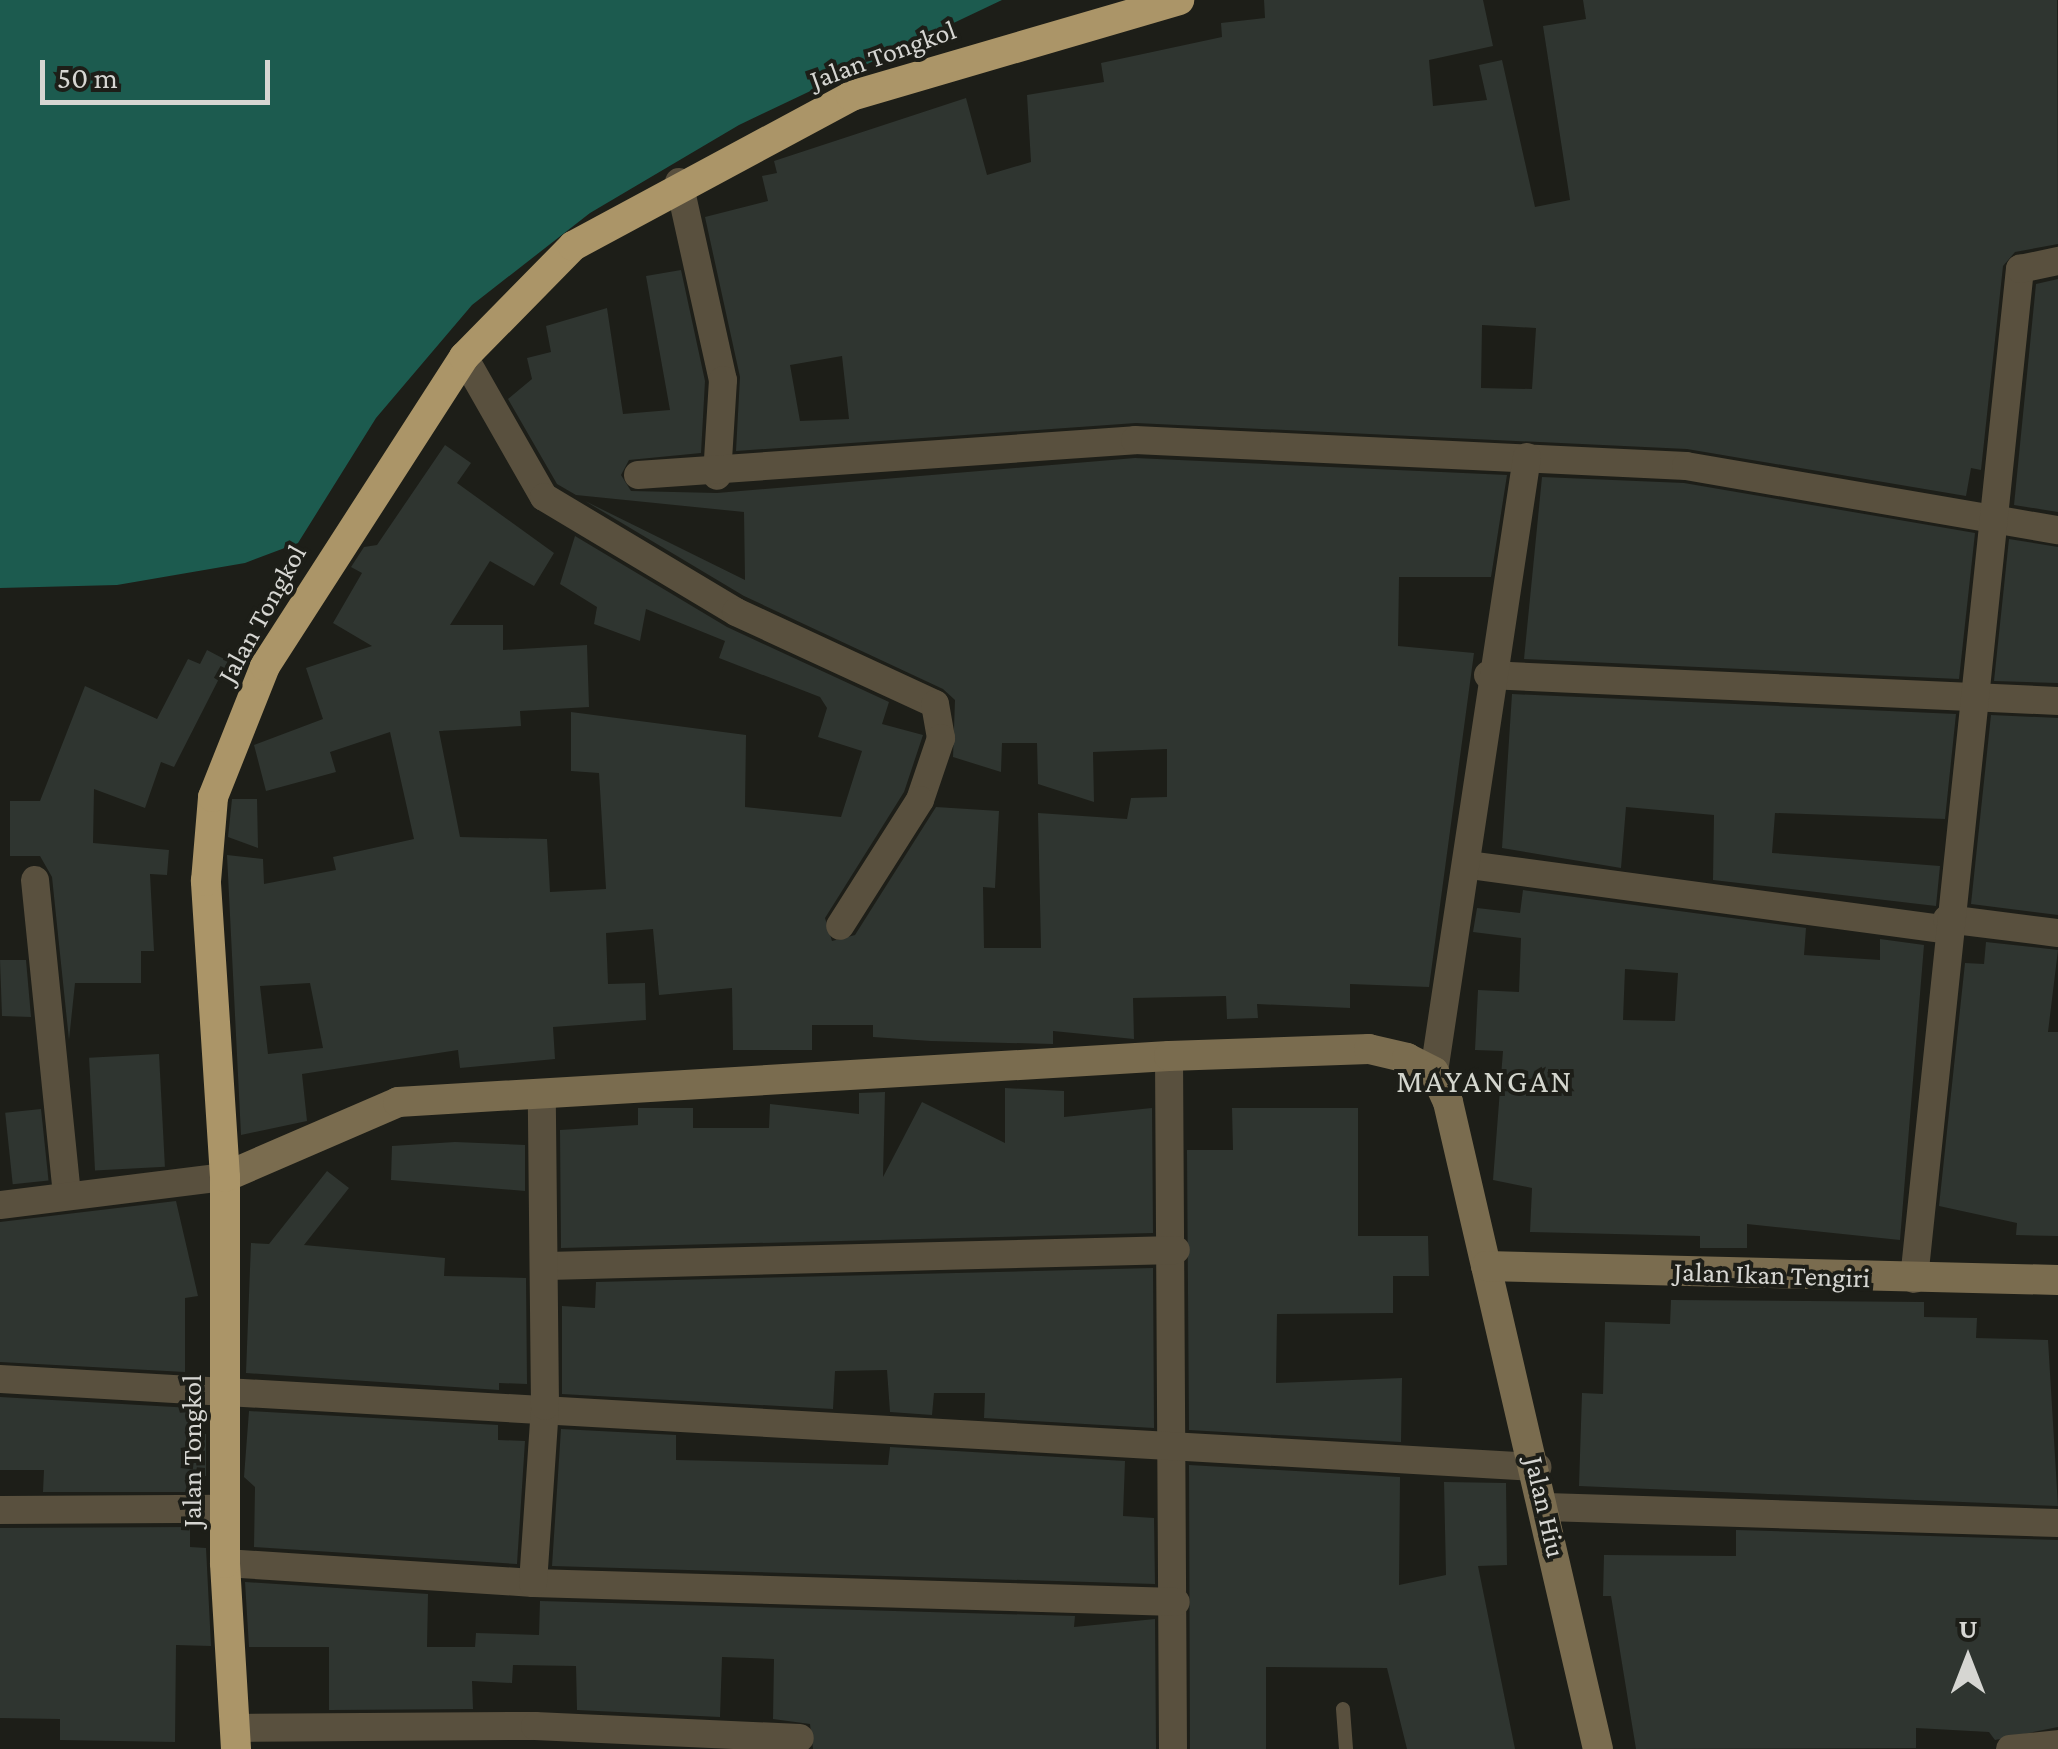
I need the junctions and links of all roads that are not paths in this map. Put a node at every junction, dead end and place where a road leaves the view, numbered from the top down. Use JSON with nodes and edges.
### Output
{"nodes":[{"id":1,"x":1179,"y":0,"type":"edge"},
{"id":2,"x":680,"y":182,"type":"junction"},
{"id":3,"x":2058,"y":261,"type":"edge"},
{"id":4,"x":464,"y":357,"type":"junction"},
{"id":5,"x":1527,"y":456,"type":"junction"},
{"id":6,"x":638,"y":475,"type":"dead end"},
{"id":7,"x":717,"y":476,"type":"junction"},
{"id":8,"x":1995,"y":518,"type":"junction"},
{"id":9,"x":2058,"y":530,"type":"edge"},
{"id":10,"x":1488,"y":674,"type":"junction"},
{"id":11,"x":1971,"y":696,"type":"junction"},
{"id":12,"x":2058,"y":700,"type":"edge"},
{"id":13,"x":1468,"y":864,"type":"junction"},
{"id":14,"x":35,"y":880,"type":"dead end"},
{"id":15,"x":1947,"y":924,"type":"junction"},
{"id":16,"x":840,"y":926,"type":"dead end"},
{"id":17,"x":2058,"y":933,"type":"edge"},
{"id":18,"x":1169,"y":1056,"type":"junction"},
{"id":19,"x":1434,"y":1072,"type":"junction"},
{"id":20,"x":542,"y":1095,"type":"junction"},
{"id":21,"x":225,"y":1177,"type":"junction"},
{"id":22,"x":66,"y":1194,"type":"junction"},
{"id":23,"x":0,"y":1205,"type":"edge"},
{"id":24,"x":1176,"y":1250,"type":"junction"},
{"id":25,"x":547,"y":1266,"type":"junction"},
{"id":26,"x":1486,"y":1266,"type":"junction"},
{"id":27,"x":1914,"y":1279,"type":"junction"},
{"id":28,"x":2058,"y":1280,"type":"edge"},
{"id":29,"x":0,"y":1380,"type":"edge"},
{"id":30,"x":223,"y":1390,"type":"junction"},
{"id":31,"x":545,"y":1406,"type":"junction"},
{"id":32,"x":1176,"y":1447,"type":"junction"},
{"id":33,"x":1537,"y":1467,"type":"junction"},
{"id":34,"x":1546,"y":1506,"type":"junction"},
{"id":35,"x":225,"y":1508,"type":"junction"},
{"id":36,"x":0,"y":1510,"type":"edge"},
{"id":37,"x":2058,"y":1523,"type":"edge"},
{"id":38,"x":225,"y":1563,"type":"junction"},
{"id":39,"x":533,"y":1583,"type":"junction"},
{"id":40,"x":1176,"y":1602,"type":"junction"},
{"id":41,"x":1343,"y":1709,"type":"dead end"},
{"id":42,"x":235,"y":1738,"type":"edge"},
{"id":43,"x":800,"y":1738,"type":"dead end"},
{"id":44,"x":2058,"y":1744,"type":"edge"},
{"id":45,"x":1173,"y":1749,"type":"edge"},
{"id":46,"x":1346,"y":1749,"type":"edge"},
{"id":47,"x":1598,"y":1749,"type":"edge"},
{"id":48,"x":2010,"y":1749,"type":"edge"}],
"edges":[{"from":1,"to":2,"type":"highway","name":"Jalan Tongkol"},
{"from":2,"to":4,"type":"highway","name":"Jalan Tongkol"},
{"from":2,"to":7,"type":"street"},
{"from":3,"to":8,"type":"street"},
{"from":4,"to":16,"type":"street"},
{"from":4,"to":21,"type":"highway","name":"Jalan Tongkol"},
{"from":5,"to":7,"type":"street"},
{"from":5,"to":8,"type":"street"},
{"from":5,"to":10,"type":"street"},
{"from":6,"to":7,"type":"street"},
{"from":8,"to":9,"type":"street"},
{"from":8,"to":11,"type":"street"},
{"from":10,"to":11,"type":"street"},
{"from":10,"to":13,"type":"street"},
{"from":11,"to":12,"type":"street"},
{"from":11,"to":15,"type":"street"},
{"from":13,"to":15,"type":"street"},
{"from":13,"to":19,"type":"street"},
{"from":14,"to":22,"type":"street"},
{"from":15,"to":17,"type":"street"},
{"from":15,"to":27,"type":"street"},
{"from":18,"to":19,"type":"main road"},
{"from":18,"to":20,"type":"main road"},
{"from":18,"to":24,"type":"street"},
{"from":19,"to":26,"type":"main road","name":"Jalan Hiu"},
{"from":20,"to":21,"type":"main road"},
{"from":20,"to":25,"type":"street"},
{"from":21,"to":22,"type":"street"},
{"from":21,"to":30,"type":"highway","name":"Jalan Tongkol"},
{"from":22,"to":23,"type":"street"},
{"from":24,"to":25,"type":"street"},
{"from":24,"to":32,"type":"street"},
{"from":25,"to":31,"type":"street"},
{"from":26,"to":27,"type":"main road","name":"Jalan Ikan Tengiri"},
{"from":26,"to":33,"type":"main road","name":"Jalan Hiu"},
{"from":27,"to":28,"type":"main road","name":"Jalan Ikan Tengiri"},
{"from":29,"to":30,"type":"street"},
{"from":30,"to":31,"type":"street"},
{"from":30,"to":35,"type":"highway","name":"Jalan Tongkol"},
{"from":31,"to":32,"type":"street"},
{"from":31,"to":39,"type":"street"},
{"from":32,"to":33,"type":"street"},
{"from":32,"to":40,"type":"street"},
{"from":33,"to":34,"type":"main road","name":"Jalan Hiu"},
{"from":34,"to":37,"type":"street"},
{"from":34,"to":47,"type":"main road","name":"Jalan Hiu"},
{"from":35,"to":36,"type":"street"},
{"from":35,"to":38,"type":"highway","name":"Jalan Tongkol"},
{"from":38,"to":39,"type":"street"},
{"from":38,"to":42,"type":"highway","name":"Jalan Tongkol"},
{"from":39,"to":40,"type":"street"},
{"from":40,"to":45,"type":"street"},
{"from":41,"to":46,"type":"lane"},
{"from":42,"to":43,"type":"street"},
{"from":44,"to":48,"type":"street"}]}
